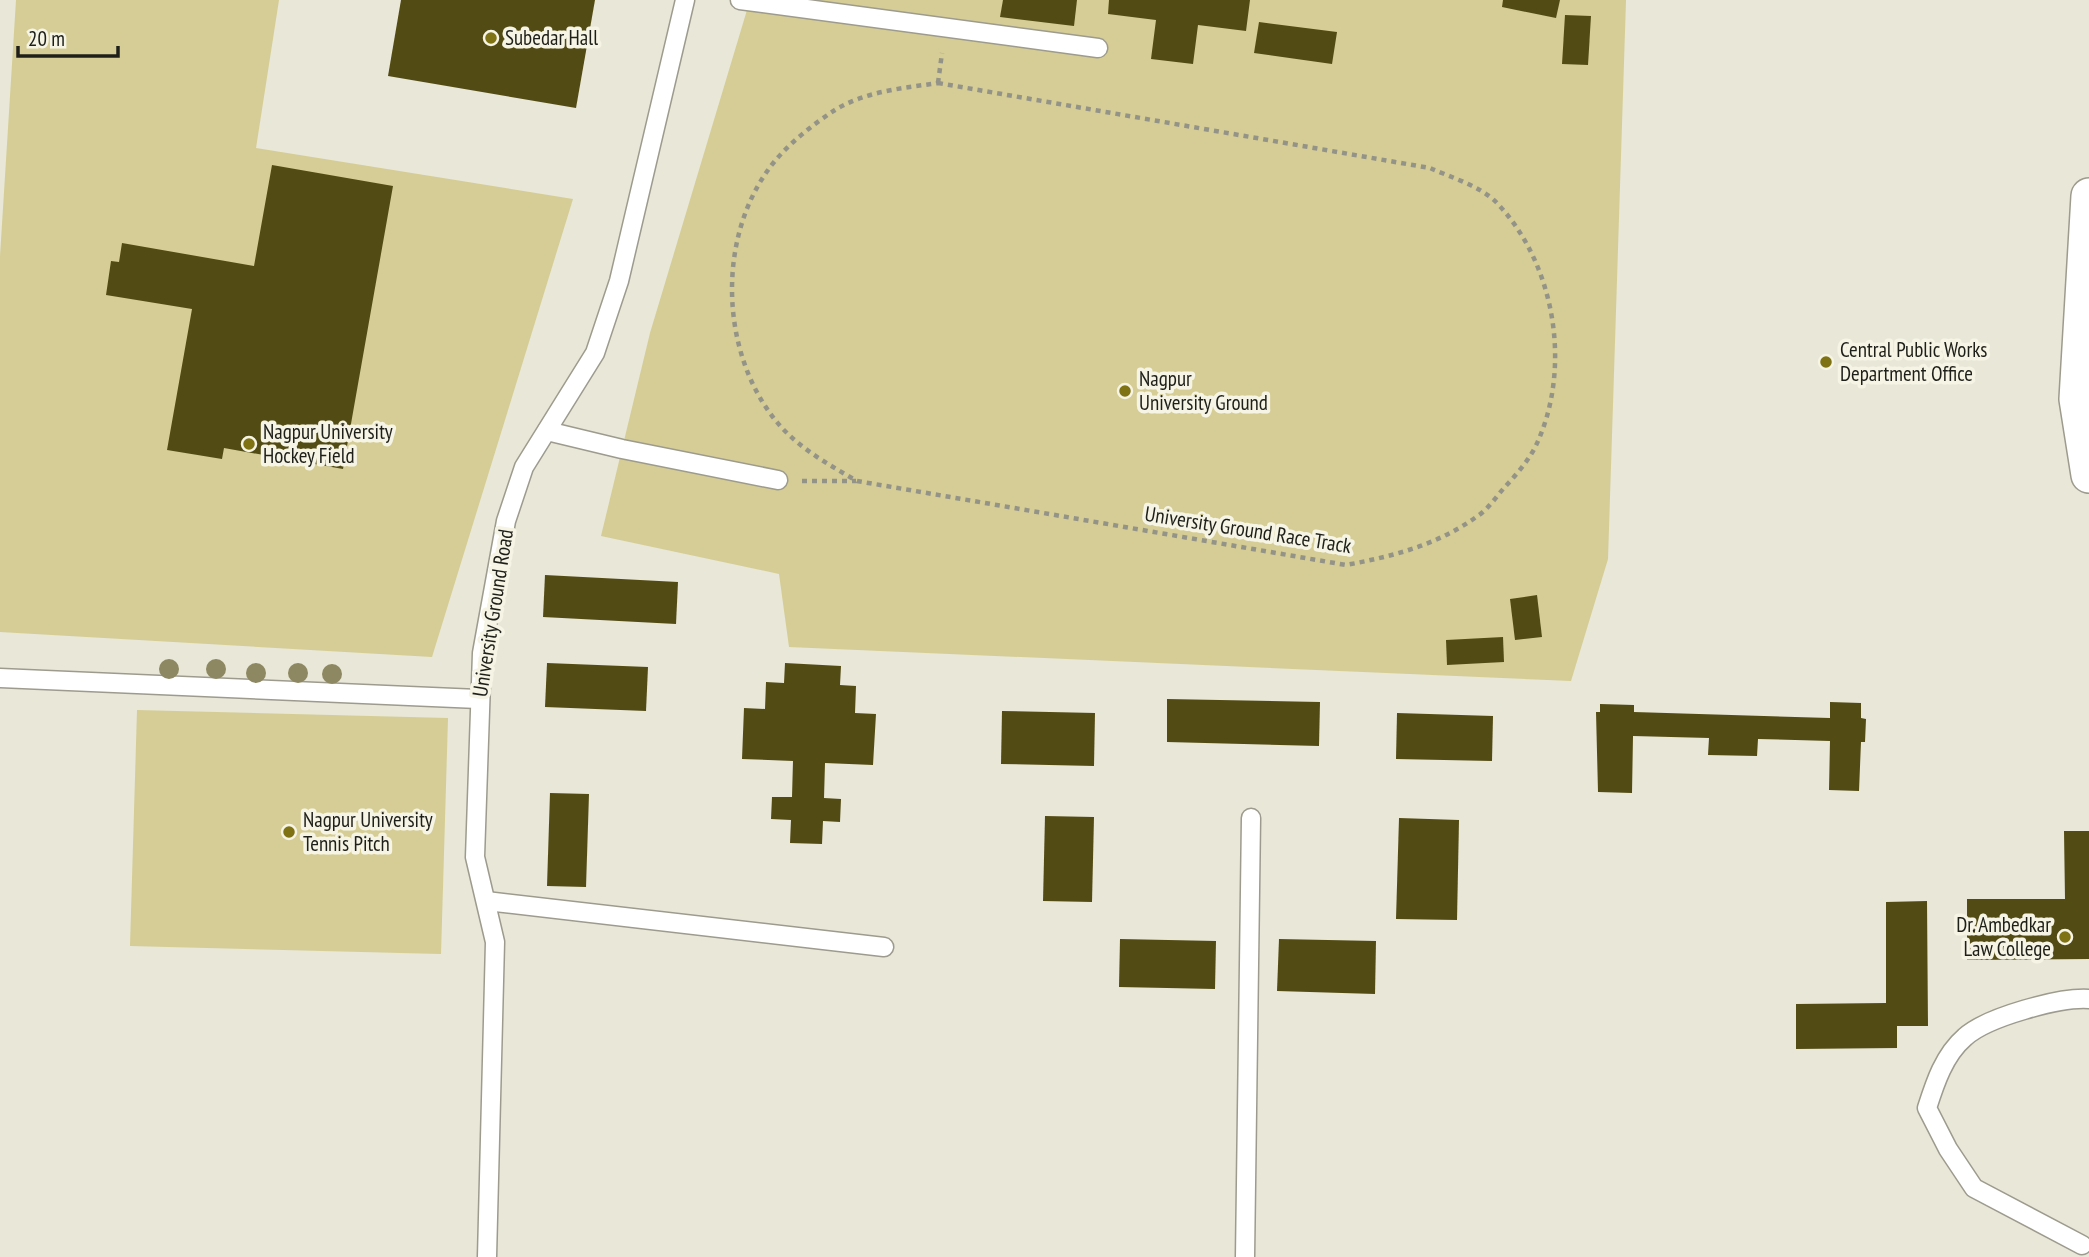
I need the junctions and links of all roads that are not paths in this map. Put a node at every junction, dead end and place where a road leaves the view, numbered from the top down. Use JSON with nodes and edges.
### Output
{"nodes":[{"id":1,"x":685,"y":0,"type":"edge"},
{"id":2,"x":740,"y":0,"type":"edge"},
{"id":3,"x":1098,"y":48,"type":"dead end"},
{"id":4,"x":2089,"y":196,"type":"edge"},
{"id":5,"x":547,"y":431,"type":"junction"},
{"id":6,"x":2089,"y":475,"type":"edge"},
{"id":7,"x":778,"y":480,"type":"road end"},
{"id":8,"x":0,"y":678,"type":"edge"},
{"id":9,"x":478,"y":699,"type":"junction"},
{"id":10,"x":1251,"y":818,"type":"dead end"},
{"id":11,"x":486,"y":901,"type":"junction"},
{"id":12,"x":884,"y":947,"type":"dead end"},
{"id":13,"x":2089,"y":999,"type":"edge"},
{"id":14,"x":2085,"y":1248,"type":"edge"},
{"id":15,"x":487,"y":1257,"type":"edge"},
{"id":16,"x":1245,"y":1257,"type":"edge"}],
"edges":[{"from":1,"to":5,"type":"lane","name":"University Ground Road"},
{"from":2,"to":3,"type":"lane"},
{"from":4,"to":6,"type":"street"},
{"from":5,"to":7,"type":"lane"},
{"from":5,"to":9,"type":"lane","name":"University Ground Road"},
{"from":8,"to":9,"type":"lane"},
{"from":9,"to":11,"type":"lane","name":"University Ground Road"},
{"from":10,"to":16,"type":"lane"},
{"from":11,"to":12,"type":"lane"},
{"from":11,"to":15,"type":"lane","name":"University Ground Road"},
{"from":13,"to":14,"type":"lane"}]}
